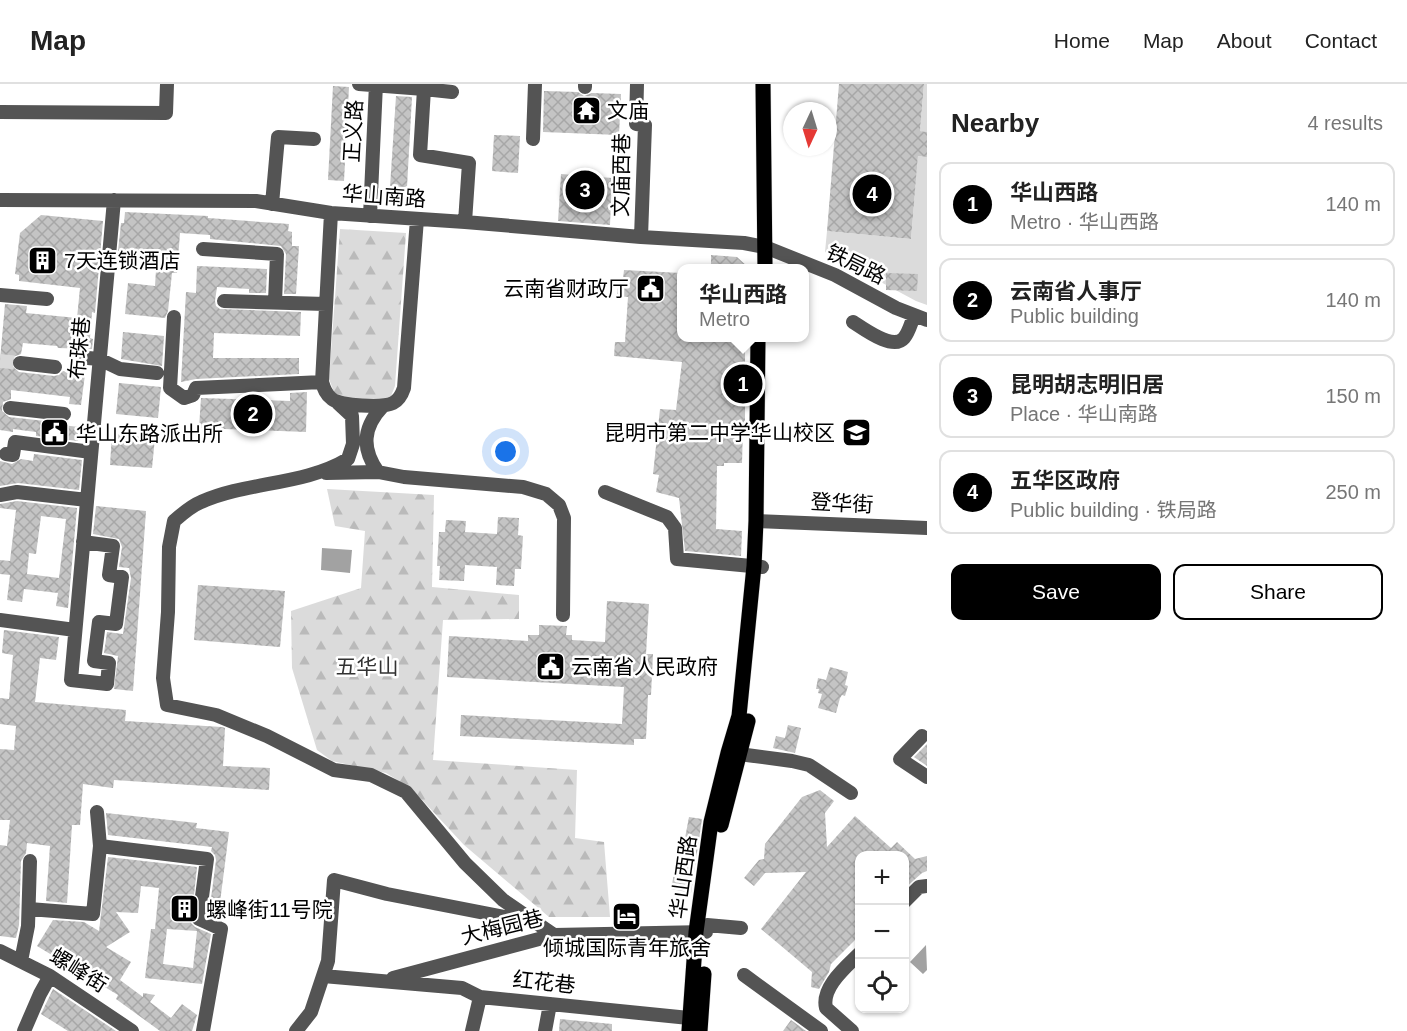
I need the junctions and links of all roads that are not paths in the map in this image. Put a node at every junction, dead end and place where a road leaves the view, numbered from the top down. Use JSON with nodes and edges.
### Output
{"nodes":[{"id":1,"x":166,"y":84,"type":"edge"},
{"id":2,"x":359,"y":84,"type":"edge"},
{"id":3,"x":376,"y":84,"type":"edge"},
{"id":4,"x":535,"y":84,"type":"edge"},
{"id":5,"x":636,"y":84,"type":"edge"},
{"id":6,"x":756,"y":84,"type":"edge"},
{"id":7,"x":763,"y":84,"type":"edge"},
{"id":8,"x":424,"y":89,"type":"junction"},
{"id":9,"x":452,"y":92,"type":"dead end"},
{"id":10,"x":0,"y":112,"type":"edge"},
{"id":11,"x":314,"y":139,"type":"dead end"},
{"id":12,"x":533,"y":140,"type":"dead end"},
{"id":13,"x":0,"y":200,"type":"edge"},
{"id":14,"x":114,"y":200,"type":"junction"},
{"id":15,"x":272,"y":204,"type":"junction"},
{"id":16,"x":331,"y":213,"type":"junction"},
{"id":17,"x":370,"y":216,"type":"junction"},
{"id":18,"x":417,"y":219,"type":"junction"},
{"id":19,"x":465,"y":222,"type":"junction"},
{"id":20,"x":641,"y":237,"type":"junction"},
{"id":21,"x":762,"y":246,"type":"junction"},
{"id":22,"x":204,"y":249,"type":"dead end"},
{"id":23,"x":759,"y":264,"type":"edge"},
{"id":24,"x":764,"y":264,"type":"edge"},
{"id":25,"x":807,"y":264,"type":"edge"},
{"id":26,"x":809,"y":265,"type":"edge"},
{"id":27,"x":0,"y":295,"type":"edge"},
{"id":28,"x":47,"y":299,"type":"dead end"},
{"id":29,"x":224,"y":301,"type":"dead end"},
{"id":30,"x":275,"y":302,"type":"junction"},
{"id":31,"x":326,"y":304,"type":"junction"},
{"id":32,"x":174,"y":317,"type":"dead end"},
{"id":33,"x":920,"y":318,"type":"edge"},
{"id":34,"x":853,"y":322,"type":"dead end"},
{"id":35,"x":758,"y":342,"type":"edge"},
{"id":36,"x":765,"y":342,"type":"edge"},
{"id":37,"x":77,"y":357,"type":"dead end"},
{"id":38,"x":99,"y":359,"type":"junction"},
{"id":39,"x":20,"y":363,"type":"tunnel mouth"},
{"id":40,"x":56,"y":367,"type":"dead end"},
{"id":41,"x":157,"y":373,"type":"dead end"},
{"id":42,"x":322,"y":382,"type":"junction"},
{"id":43,"x":338,"y":403,"type":"junction"},
{"id":44,"x":383,"y":406,"type":"junction"},
{"id":45,"x":10,"y":408,"type":"dead end"},
{"id":46,"x":64,"y":414,"type":"dead end"},
{"id":47,"x":91,"y":452,"type":"junction"},
{"id":48,"x":6,"y":454,"type":"dead end"},
{"id":49,"x":378,"y":472,"type":"junction"},
{"id":50,"x":321,"y":473,"type":"junction"},
{"id":51,"x":606,"y":492,"type":"dead end"},
{"id":52,"x":0,"y":495,"type":"edge"},
{"id":53,"x":87,"y":500,"type":"junction"},
{"id":54,"x":760,"y":521,"type":"junction"},
{"id":55,"x":927,"y":528,"type":"edge"},
{"id":56,"x":83,"y":542,"type":"junction"},
{"id":57,"x":758,"y":567,"type":"junction"},
{"id":58,"x":563,"y":615,"type":"dead end"},
{"id":59,"x":0,"y":620,"type":"edge"},
{"id":60,"x":75,"y":630,"type":"junction"},
{"id":61,"x":922,"y":736,"type":"dead end"},
{"id":62,"x":739,"y":754,"type":"junction"},
{"id":63,"x":927,"y":777,"type":"edge"},
{"id":64,"x":851,"y":793,"type":"dead end"},
{"id":65,"x":97,"y":812,"type":"dead end"},
{"id":66,"x":100,"y":846,"type":"junction"},
{"id":67,"x":30,"y":861,"type":"dead end"},
{"id":68,"x":927,"y":886,"type":"edge"},
{"id":69,"x":909,"y":897,"type":"edge"},
{"id":70,"x":29,"y":909,"type":"junction"},
{"id":71,"x":522,"y":913,"type":"junction"},
{"id":72,"x":741,"y":928,"type":"dead end"},
{"id":73,"x":703,"y":930,"type":"junction"},
{"id":74,"x":554,"y":935,"type":"junction"},
{"id":75,"x":0,"y":951,"type":"edge"},
{"id":76,"x":855,"y":958,"type":"edge"},
{"id":77,"x":21,"y":961,"type":"junction"},
{"id":78,"x":744,"y":975,"type":"dead end"},
{"id":79,"x":50,"y":976,"type":"junction"},
{"id":80,"x":323,"y":976,"type":"junction"},
{"id":81,"x":384,"y":981,"type":"junction"},
{"id":82,"x":480,"y":997,"type":"junction"},
{"id":83,"x":550,"y":1004,"type":"junction"},
{"id":84,"x":695,"y":1025,"type":"edge"},
{"id":85,"x":24,"y":1031,"type":"edge"},
{"id":86,"x":132,"y":1031,"type":"edge"},
{"id":87,"x":203,"y":1031,"type":"edge"},
{"id":88,"x":296,"y":1031,"type":"edge"},
{"id":89,"x":472,"y":1031,"type":"edge"},
{"id":90,"x":545,"y":1031,"type":"edge"},
{"id":91,"x":821,"y":1031,"type":"edge"},
{"id":92,"x":852,"y":1031,"type":"edge"}],
"edges":[{"from":1,"to":10,"type":"street"},
{"from":2,"to":3,"type":"street"},
{"from":3,"to":8,"type":"street"},
{"from":3,"to":17,"type":"street","name":"正义路"},
{"from":4,"to":12,"type":"street"},
{"from":5,"to":20,"type":"street","name":"文庙西巷"},
{"from":6,"to":21,"type":"main road"},
{"from":7,"to":21,"type":"main road"},
{"from":8,"to":9,"type":"street"},
{"from":8,"to":19,"type":"street"},
{"from":11,"to":15,"type":"street"},
{"from":13,"to":14,"type":"street","name":"华山南路"},
{"from":14,"to":15,"type":"street","name":"华山南路"},
{"from":14,"to":38,"type":"street","name":"布珠巷"},
{"from":15,"to":16,"type":"street","name":"华山南路"},
{"from":16,"to":17,"type":"street","name":"华山南路"},
{"from":16,"to":31,"type":"street"},
{"from":17,"to":18,"type":"street","name":"华山南路"},
{"from":18,"to":19,"type":"street","name":"华山南路"},
{"from":18,"to":44,"type":"street"},
{"from":19,"to":20,"type":"street","name":"华山南路"},
{"from":20,"to":21,"type":"street","name":"华山南路"},
{"from":21,"to":23,"type":"main road"},
{"from":21,"to":24,"type":"main road"},
{"from":21,"to":25,"type":"street","name":"铁局路"},
{"from":22,"to":30,"type":"street"},
{"from":26,"to":33,"type":"street","name":"铁局路"},
{"from":27,"to":28,"type":"street"},
{"from":29,"to":30,"type":"street"},
{"from":30,"to":31,"type":"street"},
{"from":31,"to":42,"type":"street"},
{"from":32,"to":42,"type":"street"},
{"from":33,"to":34,"type":"street"},
{"from":35,"to":54,"type":"main road","name":"华山西路"},
{"from":36,"to":54,"type":"main road","name":"华山西路"},
{"from":37,"to":38,"type":"street"},
{"from":38,"to":41,"type":"street"},
{"from":38,"to":47,"type":"street","name":"布珠巷"},
{"from":39,"to":40,"type":"street"},
{"from":42,"to":43,"type":"street"},
{"from":43,"to":44,"type":"street"},
{"from":43,"to":50,"type":"street"},
{"from":44,"to":49,"type":"street"},
{"from":45,"to":46,"type":"street"},
{"from":47,"to":48,"type":"street"},
{"from":47,"to":53,"type":"street","name":"布珠巷"},
{"from":49,"to":50,"type":"street"},
{"from":49,"to":58,"type":"street"},
{"from":50,"to":71,"type":"street"},
{"from":51,"to":57,"type":"street"},
{"from":52,"to":53,"type":"street"},
{"from":53,"to":56,"type":"street","name":"布珠巷"},
{"from":54,"to":55,"type":"street","name":"登华街"},
{"from":54,"to":57,"type":"main road","name":"华山西路"},
{"from":56,"to":60,"type":"street","name":"布珠巷"},
{"from":56,"to":60,"type":"street","name":"布珠巷"},
{"from":57,"to":62,"type":"main road","name":"华山西路"},
{"from":57,"to":73,"type":"main road","name":"华山西路"},
{"from":59,"to":60,"type":"street"},
{"from":61,"to":63,"type":"street"},
{"from":62,"to":64,"type":"street"},
{"from":62,"to":73,"type":"main road","name":"华山西路"},
{"from":65,"to":66,"type":"street"},
{"from":66,"to":70,"type":"street"},
{"from":66,"to":87,"type":"street"},
{"from":67,"to":70,"type":"street"},
{"from":68,"to":69,"type":"street"},
{"from":70,"to":77,"type":"street"},
{"from":71,"to":74,"type":"street"},
{"from":71,"to":80,"type":"street"},
{"from":72,"to":73,"type":"street","name":"大梅园巷"},
{"from":73,"to":74,"type":"street","name":"大梅园巷"},
{"from":73,"to":84,"type":"main road","name":"华山西路"},
{"from":74,"to":81,"type":"street","name":"大梅园巷"},
{"from":75,"to":77,"type":"street","name":"螺峰街"},
{"from":76,"to":92,"type":"street"},
{"from":77,"to":79,"type":"street","name":"螺峰街"},
{"from":78,"to":91,"type":"street"},
{"from":79,"to":85,"type":"street"},
{"from":79,"to":86,"type":"street","name":"螺峰街"},
{"from":80,"to":81,"type":"street","name":"红花巷"},
{"from":80,"to":88,"type":"street"},
{"from":81,"to":82,"type":"street","name":"红花巷"},
{"from":82,"to":83,"type":"street","name":"红花巷"},
{"from":82,"to":89,"type":"street"},
{"from":83,"to":84,"type":"street","name":"红花巷"},
{"from":83,"to":90,"type":"street"}]}
